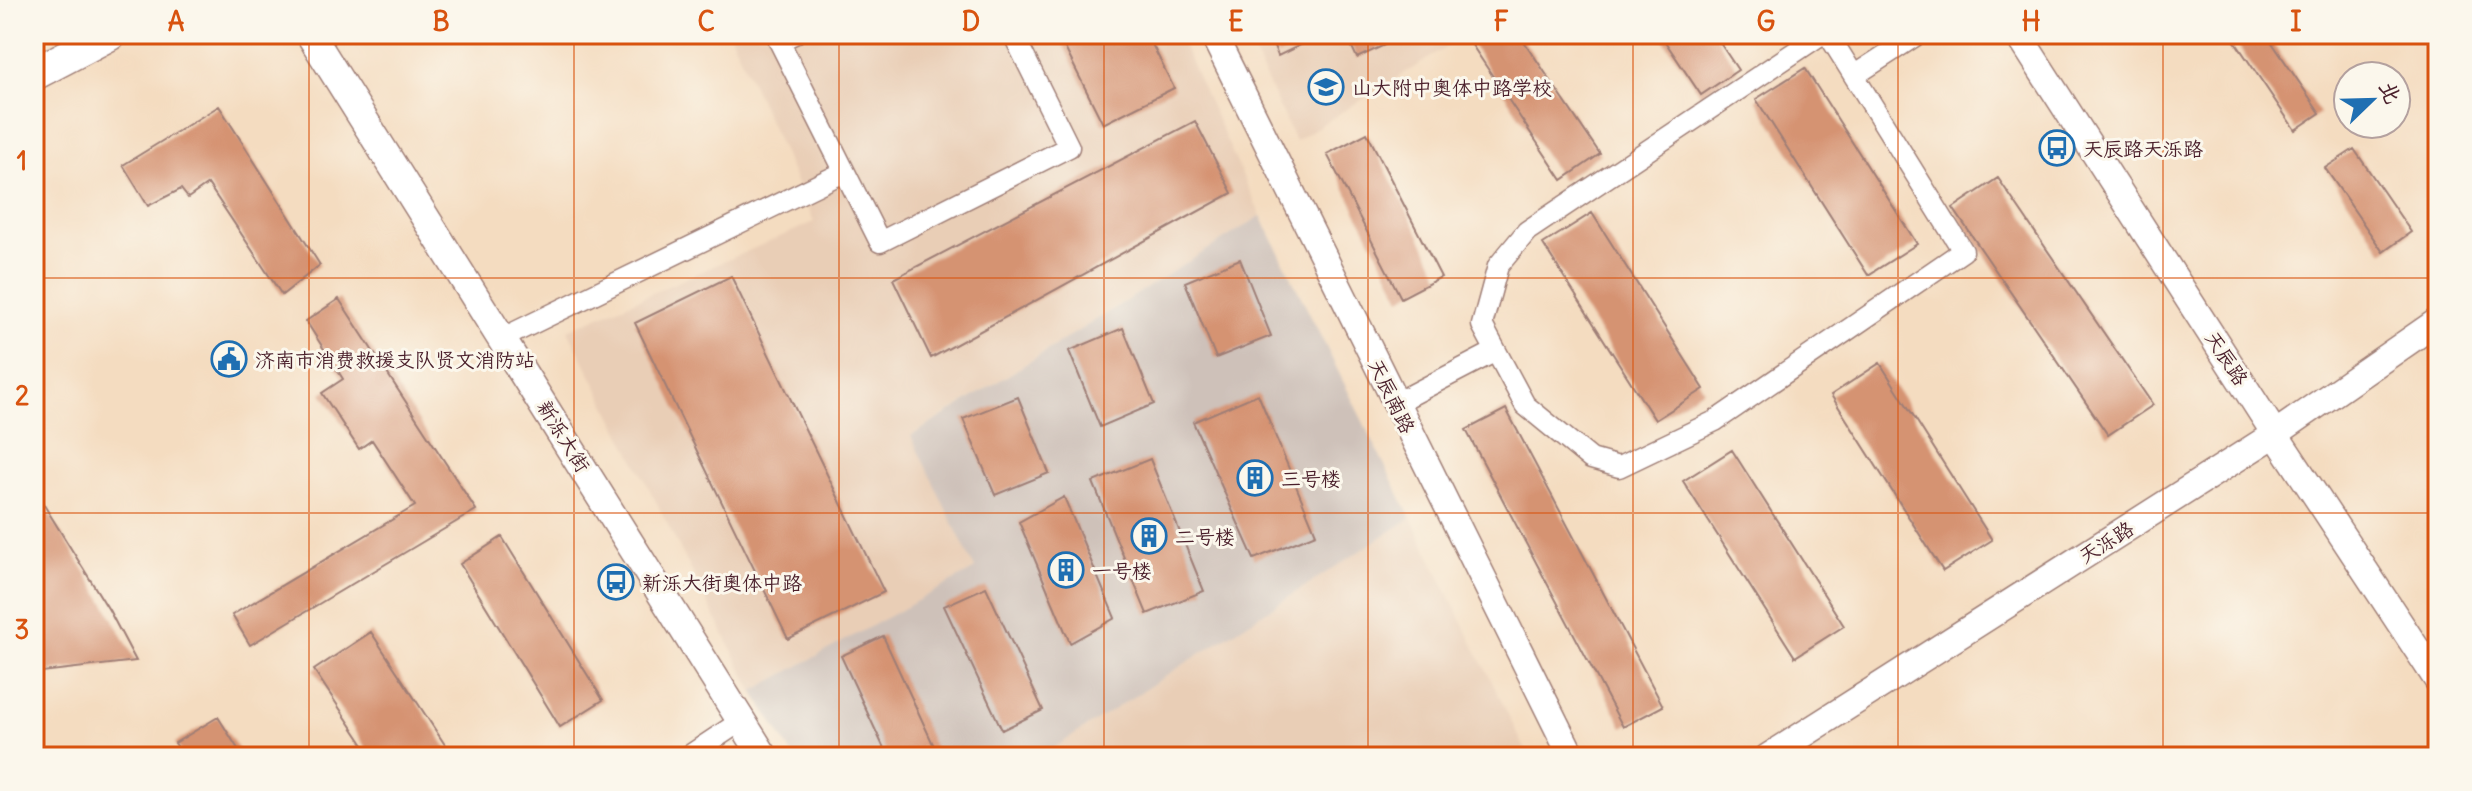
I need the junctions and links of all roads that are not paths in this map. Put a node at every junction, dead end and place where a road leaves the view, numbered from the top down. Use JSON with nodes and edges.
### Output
{"nodes":[{"id":1,"x":110,"y":34,"type":"edge"},
{"id":2,"x":310,"y":34,"type":"edge"},
{"id":3,"x":794,"y":34,"type":"edge"},
{"id":4,"x":1013,"y":34,"type":"edge"},
{"id":5,"x":1213,"y":34,"type":"edge"},
{"id":6,"x":1822,"y":34,"type":"edge"},
{"id":7,"x":1828,"y":34,"type":"edge"},
{"id":8,"x":1918,"y":34,"type":"edge"},
{"id":9,"x":2018,"y":34,"type":"edge"},
{"id":10,"x":34,"y":74,"type":"edge"},
{"id":11,"x":1855,"y":75,"type":"junction"},
{"id":12,"x":844,"y":172,"type":"junction"},
{"id":13,"x":2438,"y":321,"type":"edge"},
{"id":14,"x":503,"y":338,"type":"junction"},
{"id":15,"x":1494,"y":352,"type":"junction"},
{"id":16,"x":1396,"y":403,"type":"junction"},
{"id":17,"x":2275,"y":434,"type":"junction"},
{"id":18,"x":2438,"y":681,"type":"edge"},
{"id":19,"x":741,"y":721,"type":"junction"},
{"id":20,"x":687,"y":757,"type":"edge"},
{"id":21,"x":764,"y":757,"type":"edge"},
{"id":22,"x":1572,"y":757,"type":"edge"},
{"id":23,"x":1768,"y":757,"type":"edge"}],
"edges":[{"from":1,"to":10,"type":"main road"},
{"from":2,"to":14,"type":"main road","name":"新泺大街"},
{"from":3,"to":12,"type":"street"},
{"from":4,"to":12,"type":"street"},
{"from":5,"to":16,"type":"street","name":"天辰南路"},
{"from":6,"to":15,"type":"street"},
{"from":7,"to":11,"type":"street"},
{"from":8,"to":11,"type":"street"},
{"from":9,"to":17,"type":"street","name":"天辰路"},
{"from":11,"to":15,"type":"street"},
{"from":12,"to":14,"type":"street"},
{"from":13,"to":17,"type":"street","name":"天泺路"},
{"from":14,"to":19,"type":"main road","name":"新泺大街"},
{"from":15,"to":16,"type":"street"},
{"from":16,"to":22,"type":"street","name":"天辰南路"},
{"from":17,"to":18,"type":"street","name":"天辰路"},
{"from":17,"to":23,"type":"street","name":"天泺路"},
{"from":19,"to":20,"type":"street"},
{"from":19,"to":21,"type":"main road","name":"新泺大街"}]}
